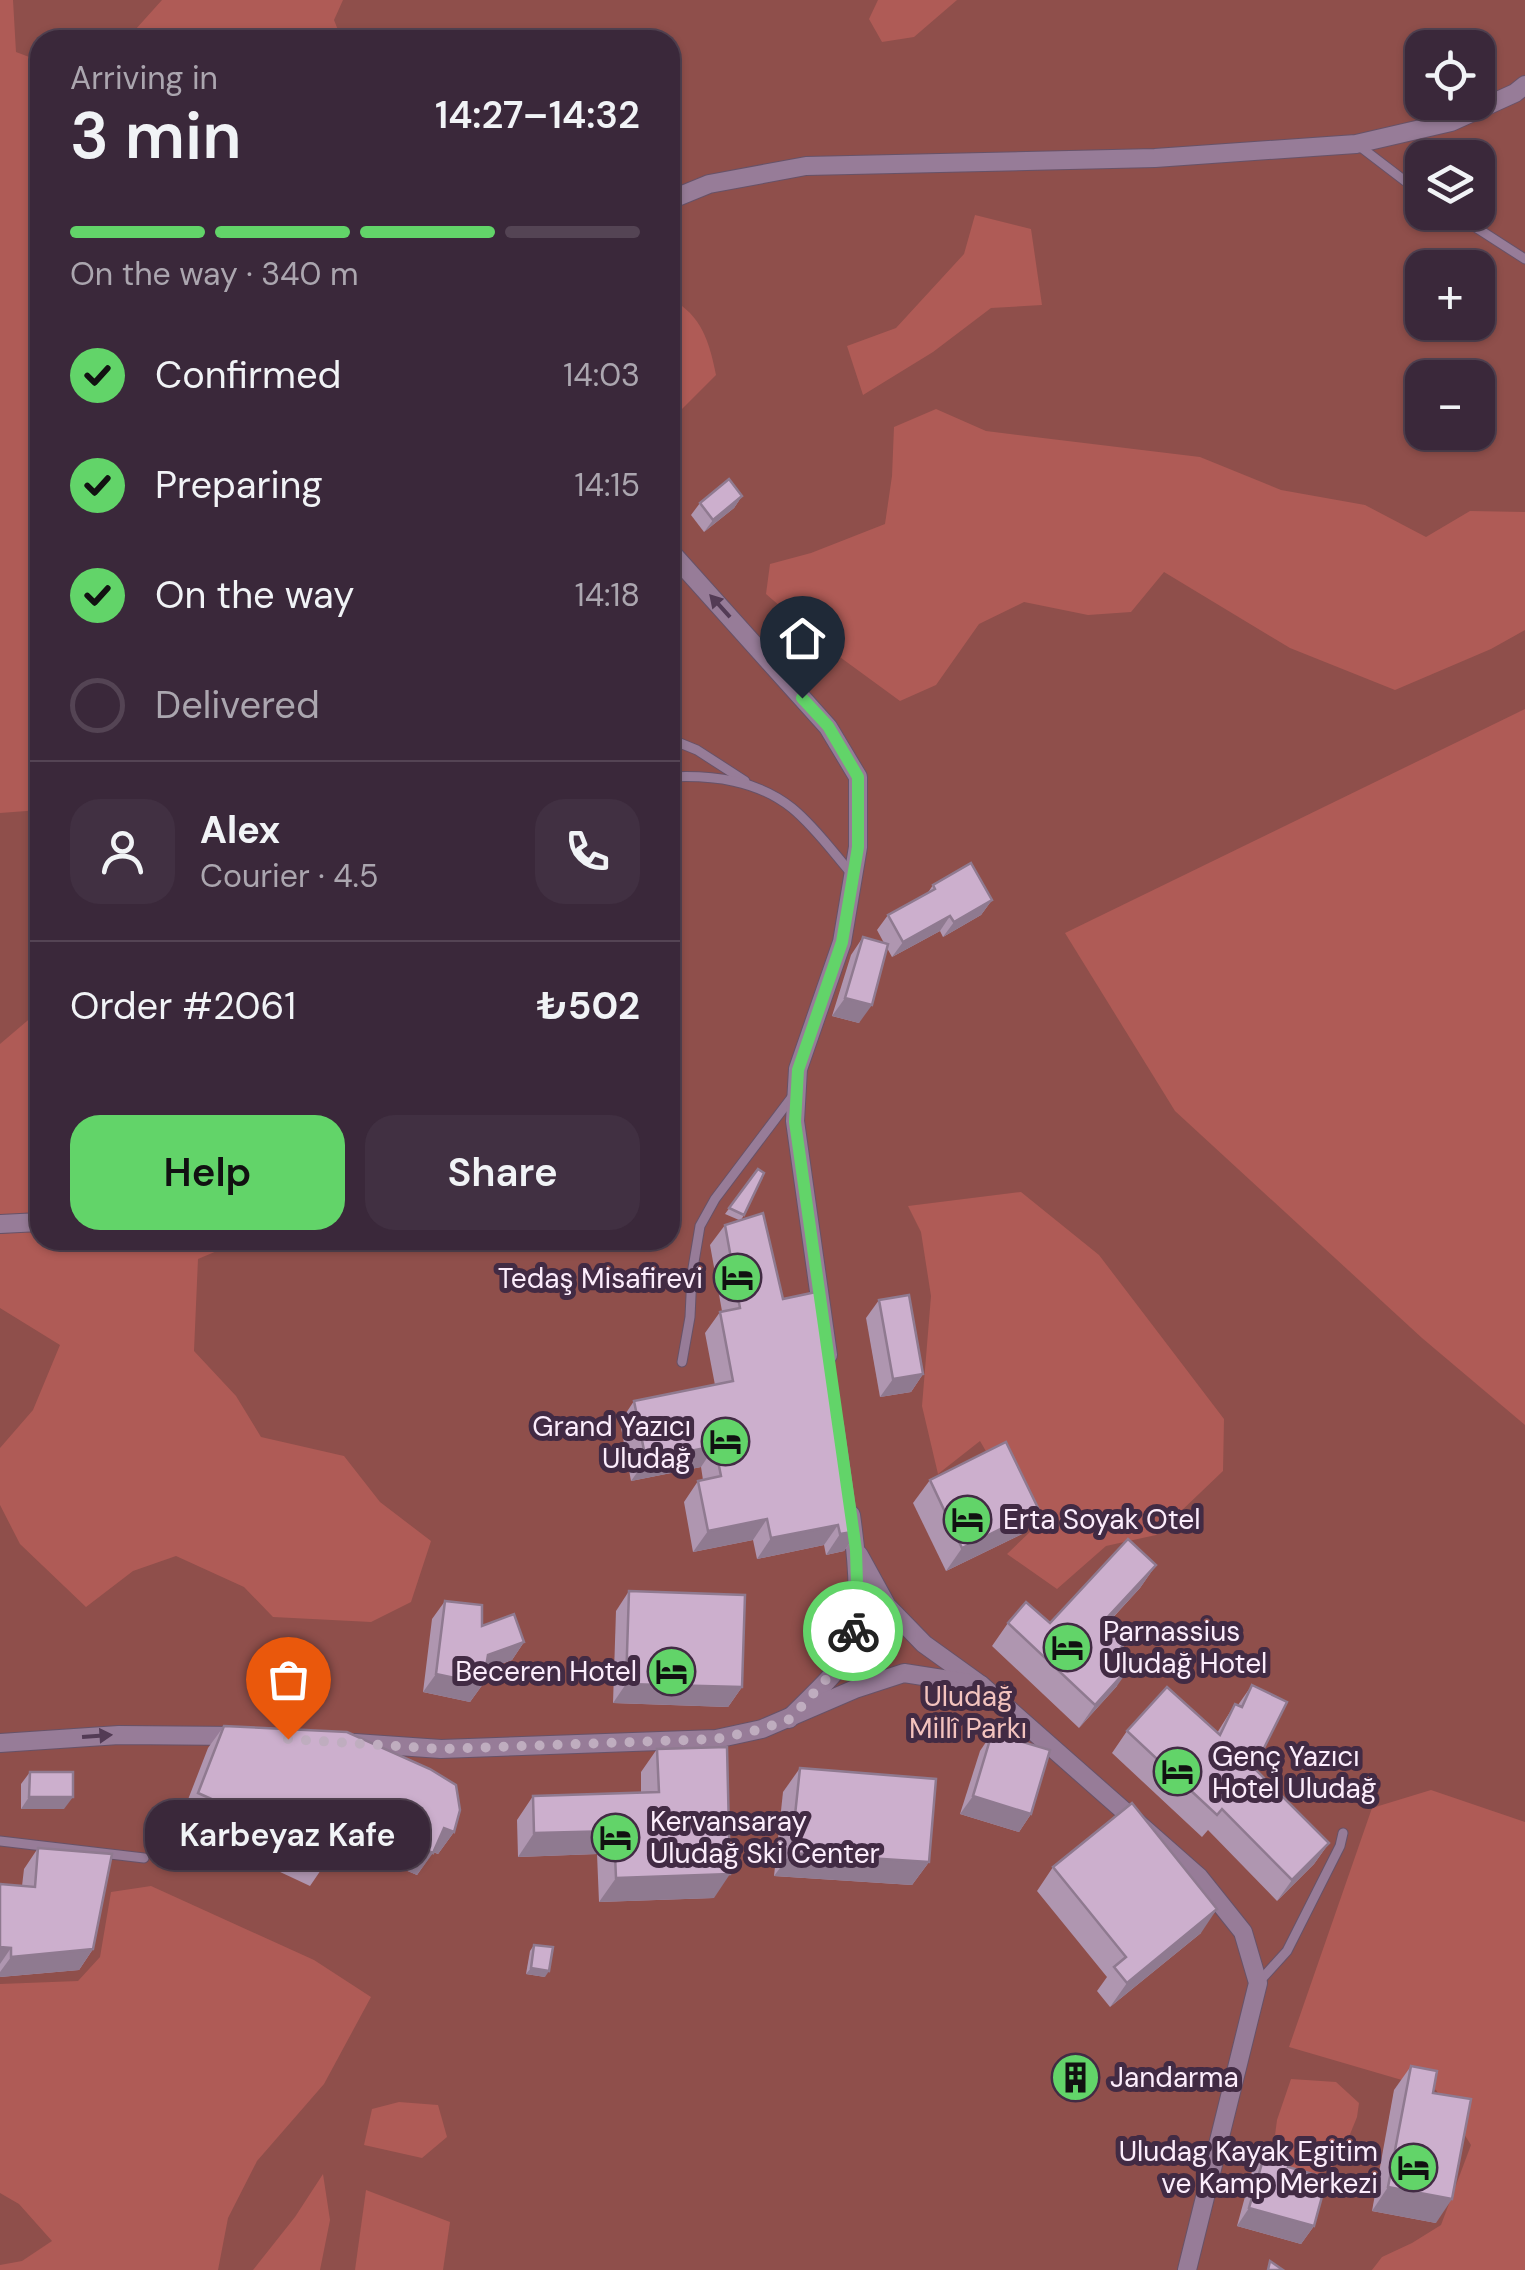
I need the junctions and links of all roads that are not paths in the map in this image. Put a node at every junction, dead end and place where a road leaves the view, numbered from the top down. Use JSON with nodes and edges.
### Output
{"nodes":[{"id":1,"x":1525,"y":85,"type":"edge"},
{"id":2,"x":1356,"y":144,"type":"junction"},
{"id":3,"x":1405,"y":181,"type":"edge"},
{"id":4,"x":680,"y":196,"type":"edge"},
{"id":5,"x":1481,"y":230,"type":"edge"},
{"id":6,"x":1525,"y":258,"type":"edge"},
{"id":7,"x":680,"y":562,"type":"edge"},
{"id":8,"x":680,"y":743,"type":"edge"},
{"id":9,"x":680,"y":777,"type":"edge"},
{"id":10,"x":747,"y":782,"type":"junction"},
{"id":11,"x":853,"y":875,"type":"junction"},
{"id":12,"x":797,"y":1090,"type":"junction"},
{"id":13,"x":30,"y":1222,"type":"edge"},
{"id":14,"x":0,"y":1224,"type":"edge"},
{"id":15,"x":682,"y":1362,"type":"dead end"},
{"id":16,"x":831,"y":1380,"type":"edge"},
{"id":17,"x":848,"y":1492,"type":"edge"},
{"id":18,"x":856,"y":1550,"type":"junction"},
{"id":19,"x":982,"y":1686,"type":"junction"},
{"id":20,"x":790,"y":1719,"type":"junction"},
{"id":21,"x":250,"y":1736,"type":"edge"},
{"id":22,"x":0,"y":1743,"type":"edge"},
{"id":23,"x":345,"y":1743,"type":"edge"},
{"id":24,"x":1343,"y":1833,"type":"dead end"},
{"id":25,"x":0,"y":1841,"type":"edge"},
{"id":26,"x":144,"y":1858,"type":"dead end"},
{"id":27,"x":1258,"y":1983,"type":"junction"},
{"id":28,"x":1186,"y":2270,"type":"edge"}],
"edges":[{"from":1,"to":2,"type":"street"},
{"from":2,"to":3,"type":"lane"},
{"from":2,"to":4,"type":"street"},
{"from":5,"to":6,"type":"lane"},
{"from":11,"to":7,"type":"street","one_way":true},
{"from":8,"to":10,"type":"lane"},
{"from":9,"to":10,"type":"lane"},
{"from":10,"to":11,"type":"lane"},
{"from":11,"to":12,"type":"street"},
{"from":12,"to":15,"type":"lane"},
{"from":12,"to":16,"type":"street"},
{"from":13,"to":14,"type":"street"},
{"from":17,"to":18,"type":"street"},
{"from":18,"to":19,"type":"street"},
{"from":18,"to":20,"type":"street"},
{"from":19,"to":20,"type":"street"},
{"from":19,"to":27,"type":"street"},
{"from":20,"to":23,"type":"street"},
{"from":22,"to":21,"type":"street","one_way":true},
{"from":24,"to":27,"type":"lane"},
{"from":25,"to":26,"type":"lane"},
{"from":27,"to":28,"type":"street"}]}
